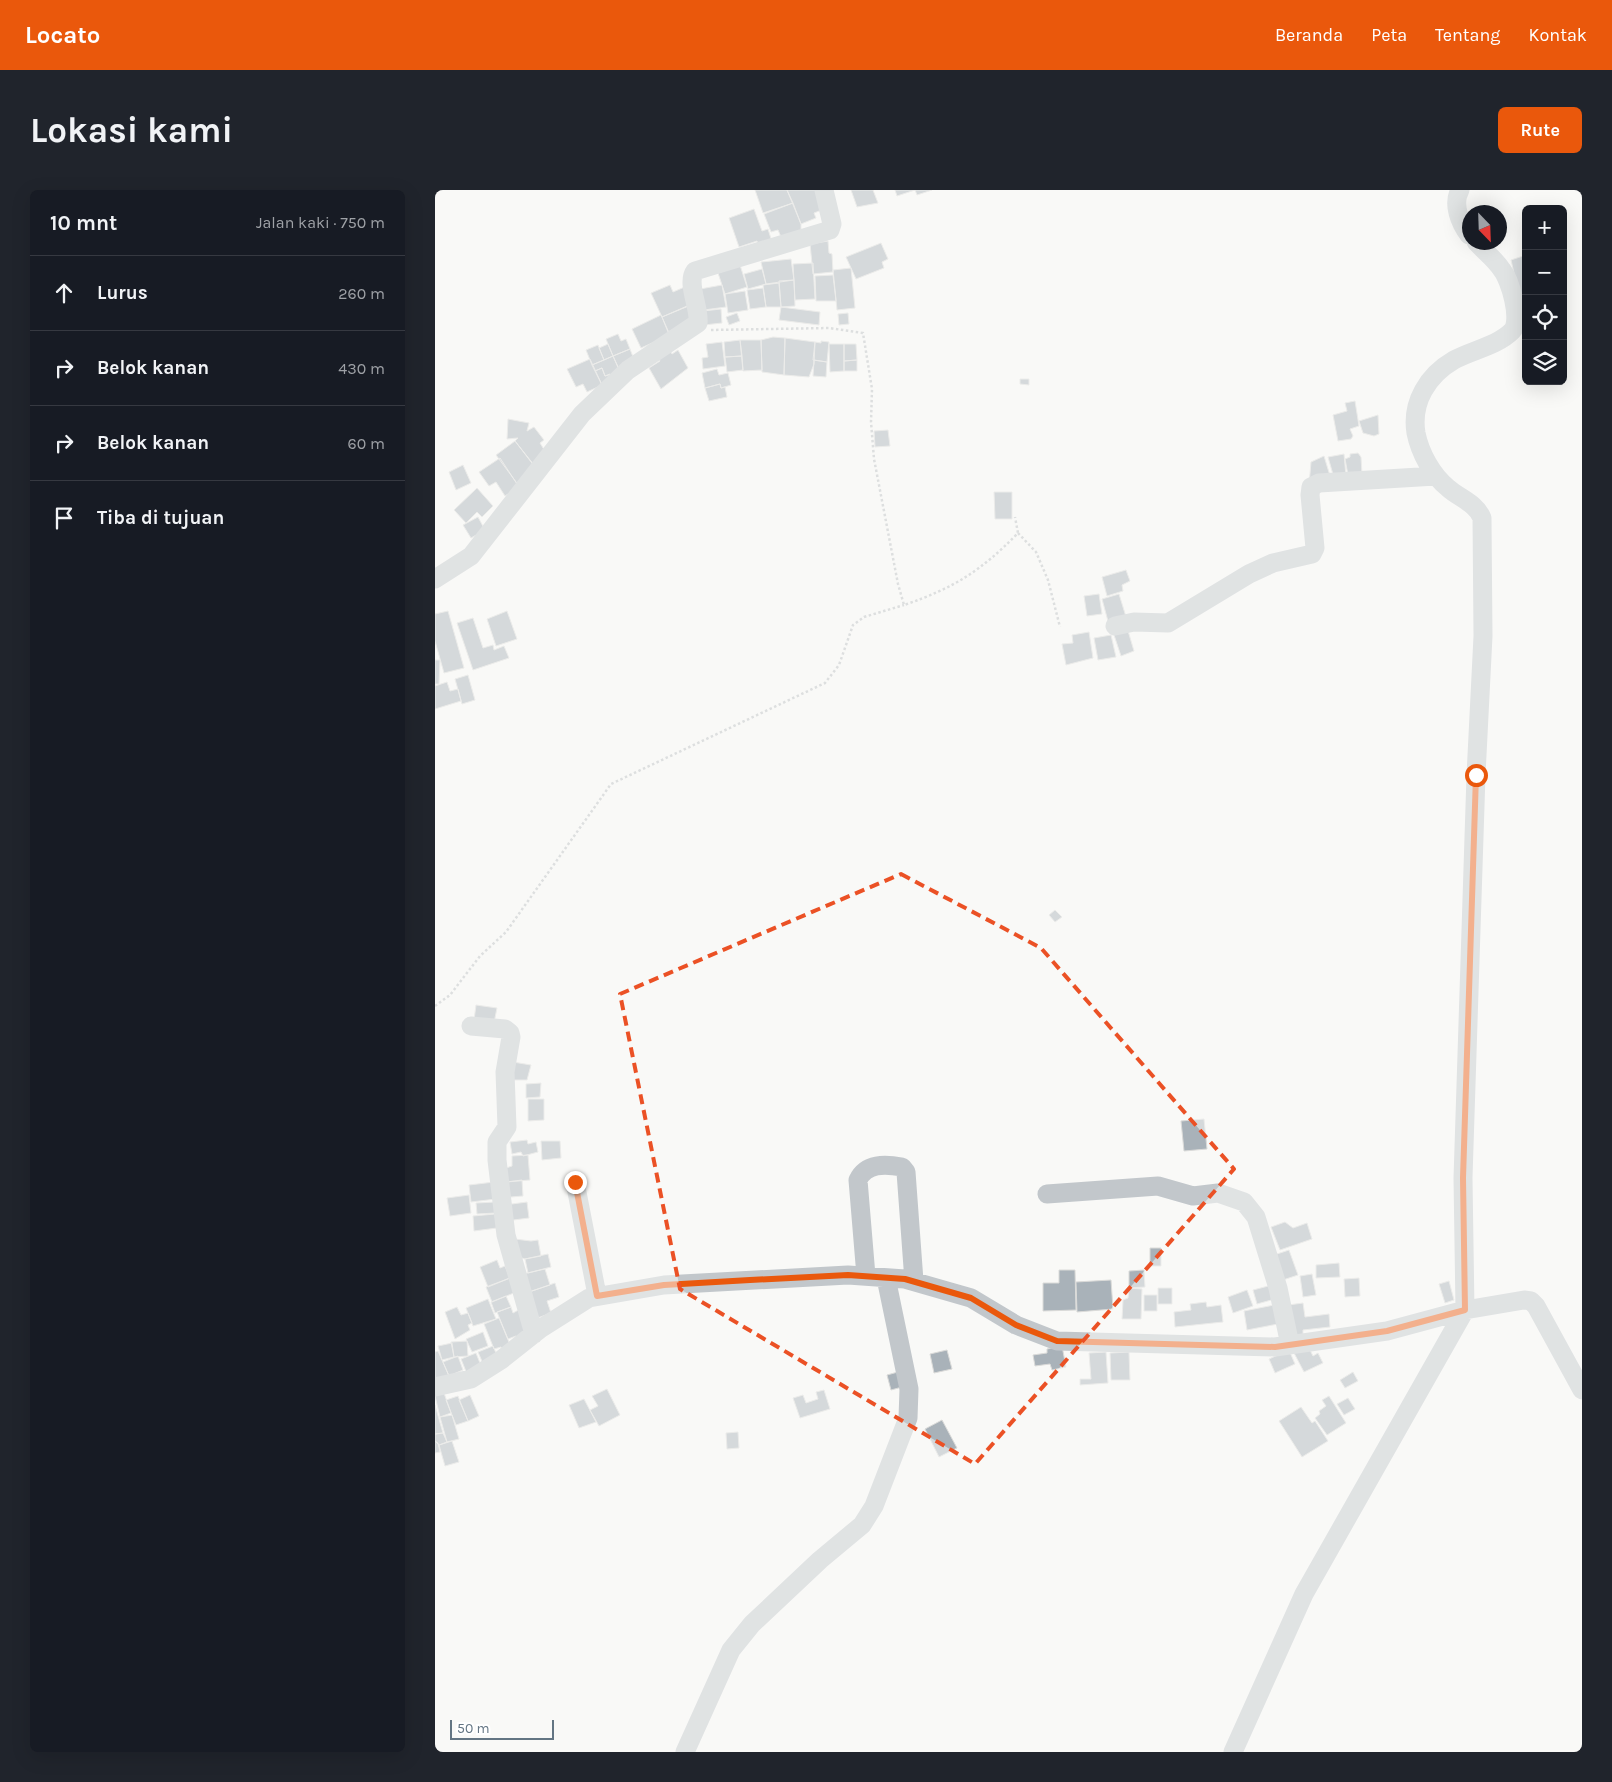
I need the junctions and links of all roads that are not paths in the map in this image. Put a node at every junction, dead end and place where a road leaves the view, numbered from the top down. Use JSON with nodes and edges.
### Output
{"nodes":[{"id":1,"x":824,"y":190,"type":"edge"},
{"id":2,"x":1460,"y":190,"type":"edge"},
{"id":3,"x":1462,"y":224,"type":"edge"},
{"id":4,"x":1483,"y":250,"type":"edge"},
{"id":5,"x":1436,"y":476,"type":"junction"},
{"id":6,"x":435,"y":579,"type":"edge"},
{"id":7,"x":1115,"y":626,"type":"dead end"},
{"id":8,"x":471,"y":1026,"type":"dead end"},
{"id":9,"x":575,"y":1182,"type":"dead end"},
{"id":10,"x":1047,"y":1194,"type":"dead end"},
{"id":11,"x":866,"y":1276,"type":"junction"},
{"id":12,"x":886,"y":1278,"type":"junction"},
{"id":13,"x":914,"y":1281,"type":"junction"},
{"id":14,"x":597,"y":1296,"type":"junction"},
{"id":15,"x":1465,"y":1310,"type":"junction"},
{"id":16,"x":534,"y":1334,"type":"junction"},
{"id":17,"x":1290,"y":1345,"type":"junction"},
{"id":18,"x":435,"y":1387,"type":"edge"},
{"id":19,"x":1582,"y":1390,"type":"edge"},
{"id":20,"x":685,"y":1752,"type":"edge"},
{"id":21,"x":1233,"y":1752,"type":"edge"}],
"edges":[{"from":1,"to":6,"type":"street"},
{"from":2,"to":3,"type":"street"},
{"from":4,"to":5,"type":"street"},
{"from":5,"to":7,"type":"street"},
{"from":5,"to":15,"type":"street"},
{"from":8,"to":16,"type":"street"},
{"from":9,"to":14,"type":"street"},
{"from":10,"to":17,"type":"street"},
{"from":11,"to":12,"type":"street"},
{"from":11,"to":13,"type":"street"},
{"from":11,"to":14,"type":"street"},
{"from":12,"to":13,"type":"street"},
{"from":12,"to":20,"type":"street"},
{"from":13,"to":17,"type":"street"},
{"from":14,"to":16,"type":"street"},
{"from":15,"to":17,"type":"street"},
{"from":15,"to":19,"type":"street"},
{"from":15,"to":21,"type":"street"},
{"from":16,"to":18,"type":"street"}]}
